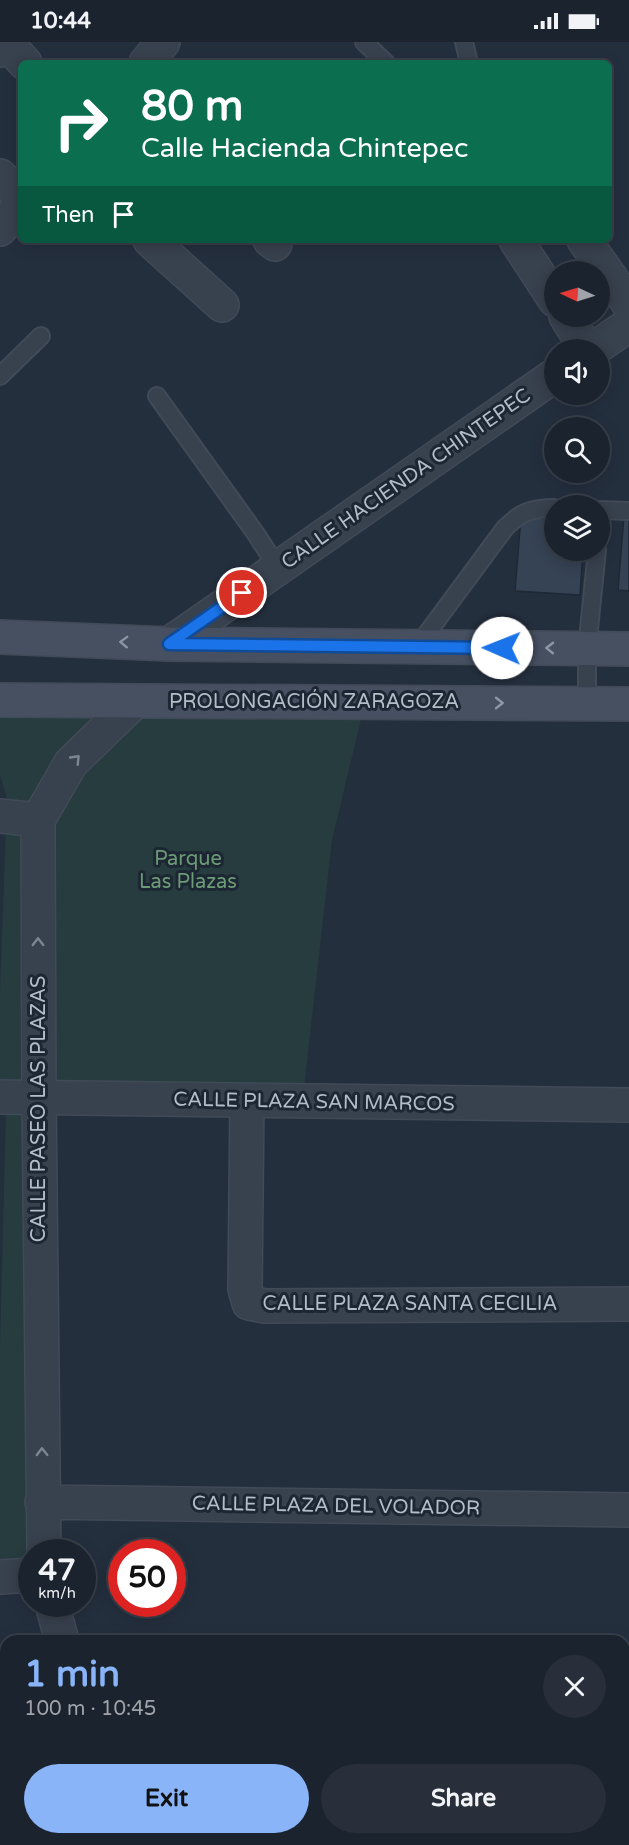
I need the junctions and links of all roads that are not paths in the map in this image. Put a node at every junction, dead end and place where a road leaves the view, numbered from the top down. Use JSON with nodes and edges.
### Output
{"nodes":[{"id":1,"x":164,"y":42,"type":"edge"},
{"id":2,"x":364,"y":42,"type":"edge"},
{"id":3,"x":464,"y":42,"type":"edge"},
{"id":4,"x":0,"y":50,"type":"edge"},
{"id":5,"x":22,"y":60,"type":"edge"},
{"id":6,"x":149,"y":60,"type":"edge"},
{"id":7,"x":383,"y":60,"type":"edge"},
{"id":8,"x":468,"y":60,"type":"edge"},
{"id":9,"x":0,"y":176,"type":"edge"},
{"id":10,"x":18,"y":194,"type":"edge"},
{"id":11,"x":18,"y":208,"type":"edge"},
{"id":12,"x":0,"y":229,"type":"edge"},
{"id":13,"x":153,"y":243,"type":"edge"},
{"id":14,"x":518,"y":243,"type":"edge"},
{"id":15,"x":586,"y":243,"type":"edge"},
{"id":16,"x":544,"y":283,"type":"edge"},
{"id":17,"x":629,"y":304,"type":"edge"},
{"id":18,"x":222,"y":305,"type":"dead end"},
{"id":19,"x":629,"y":325,"type":"edge"},
{"id":20,"x":41,"y":336,"type":"dead end"},
{"id":21,"x":608,"y":339,"type":"edge"},
{"id":22,"x":0,"y":376,"type":"edge"},
{"id":23,"x":544,"y":383,"type":"edge"},
{"id":24,"x":157,"y":396,"type":"dead end"},
{"id":25,"x":544,"y":508,"type":"edge"},
{"id":26,"x":629,"y":511,"type":"edge"},
{"id":27,"x":610,"y":512,"type":"edge"},
{"id":28,"x":596,"y":561,"type":"edge"},
{"id":29,"x":278,"y":568,"type":"junction"},
{"id":30,"x":0,"y":637,"type":"edge"},
{"id":31,"x":169,"y":644,"type":"junction"},
{"id":32,"x":417,"y":647,"type":"junction"},
{"id":33,"x":587,"y":649,"type":"junction"},
{"id":34,"x":629,"y":649,"type":"edge"},
{"id":35,"x":0,"y":700,"type":"edge"},
{"id":36,"x":135,"y":701,"type":"junction"},
{"id":37,"x":588,"y":703,"type":"junction"},
{"id":38,"x":629,"y":704,"type":"edge"},
{"id":39,"x":0,"y":816,"type":"edge"},
{"id":40,"x":38,"y":820,"type":"junction"},
{"id":41,"x":0,"y":1097,"type":"edge"},
{"id":42,"x":39,"y":1098,"type":"junction"},
{"id":43,"x":248,"y":1101,"type":"junction"},
{"id":44,"x":629,"y":1105,"type":"edge"},
{"id":45,"x":629,"y":1304,"type":"edge"},
{"id":46,"x":42,"y":1502,"type":"junction"},
{"id":47,"x":629,"y":1510,"type":"edge"},
{"id":48,"x":43,"y":1539,"type":"edge"},
{"id":49,"x":18,"y":1576,"type":"edge"},
{"id":50,"x":0,"y":1577,"type":"edge"},
{"id":51,"x":56,"y":1617,"type":"edge"},
{"id":52,"x":60,"y":1635,"type":"edge"}],
"edges":[{"from":1,"to":6,"type":"street"},
{"from":2,"to":7,"type":"lane"},
{"from":3,"to":8,"type":"lane"},
{"from":4,"to":5,"type":"street"},
{"from":9,"to":10,"type":"street"},
{"from":11,"to":12,"type":"street"},
{"from":13,"to":18,"type":"street"},
{"from":14,"to":16,"type":"street"},
{"from":15,"to":17,"type":"street"},
{"from":19,"to":21,"type":"street"},
{"from":20,"to":22,"type":"lane"},
{"from":23,"to":29,"type":"street","name":"CALLE HACIENDA CHINTEPEC"},
{"from":24,"to":29,"type":"lane"},
{"from":25,"to":32,"type":"lane"},
{"from":26,"to":27,"type":"lane"},
{"from":28,"to":33,"type":"lane"},
{"from":29,"to":31,"type":"street","name":"CALLE HACIENDA CHINTEPEC"},
{"from":31,"to":30,"type":"main road","one_way":true},
{"from":31,"to":32,"type":"main road"},
{"from":33,"to":32,"type":"main road","one_way":true},
{"from":33,"to":34,"type":"main road"},
{"from":33,"to":37,"type":"lane"},
{"from":35,"to":36,"type":"main road","name":"PROLONGACIÓN ZARAGOZA"},
{"from":36,"to":37,"type":"main road","name":"PROLONGACIÓN ZARAGOZA","one_way":true},
{"from":40,"to":36,"type":"street","one_way":true},
{"from":37,"to":38,"type":"main road","name":"PROLONGACIÓN ZARAGOZA"},
{"from":39,"to":40,"type":"street"},
{"from":42,"to":40,"type":"street","name":"CALLE PASEO LAS PLAZAS","one_way":true},
{"from":41,"to":42,"type":"street","name":"CALLE PLAZA SAN MARCOS"},
{"from":42,"to":43,"type":"street","name":"CALLE PLAZA SAN MARCOS"},
{"from":46,"to":42,"type":"street","name":"CALLE PASEO LAS PLAZAS","one_way":true},
{"from":43,"to":44,"type":"street","name":"CALLE PLAZA SAN MARCOS"},
{"from":43,"to":45,"type":"street","name":"CALLE PLAZA SANTA CECILIA"},
{"from":46,"to":47,"type":"street","name":"CALLE PLAZA DEL VOLADOR"},
{"from":46,"to":48,"type":"street","name":"CALLE PASEO LAS PLAZAS"},
{"from":49,"to":50,"type":"street"},
{"from":51,"to":52,"type":"street"}]}
